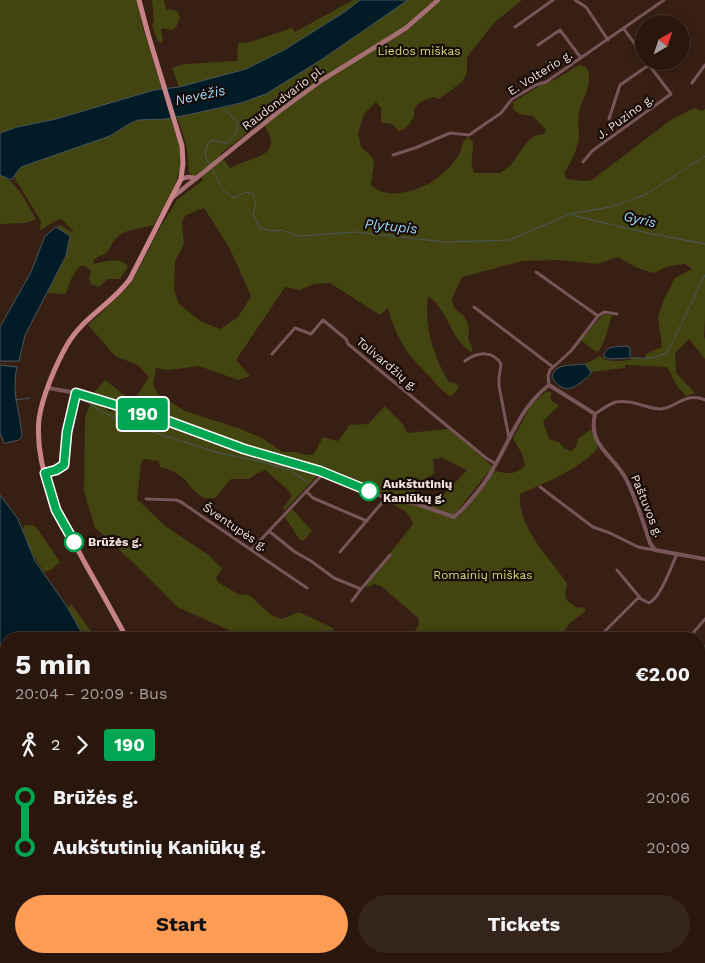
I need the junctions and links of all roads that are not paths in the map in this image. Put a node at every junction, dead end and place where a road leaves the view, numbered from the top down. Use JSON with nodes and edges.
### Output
{"nodes":[{"id":1,"x":139,"y":0,"type":"edge"},
{"id":2,"x":438,"y":0,"type":"edge"},
{"id":3,"x":553,"y":0,"type":"edge"},
{"id":4,"x":576,"y":0,"type":"edge"},
{"id":5,"x":664,"y":0,"type":"edge"},
{"id":6,"x":515,"y":27,"type":"dead end"},
{"id":7,"x":624,"y":29,"type":"junction"},
{"id":8,"x":608,"y":40,"type":"junction"},
{"id":9,"x":635,"y":44,"type":"edge"},
{"id":10,"x":538,"y":45,"type":"dead end"},
{"id":11,"x":581,"y":58,"type":"junction"},
{"id":12,"x":705,"y":65,"type":"edge"},
{"id":13,"x":639,"y":70,"type":"edge"},
{"id":14,"x":653,"y":70,"type":"edge"},
{"id":15,"x":692,"y":83,"type":"dead end"},
{"id":16,"x":609,"y":118,"type":"dead end"},
{"id":17,"x":393,"y":154,"type":"dead end"},
{"id":18,"x":583,"y":162,"type":"dead end"},
{"id":19,"x":183,"y":169,"type":"junction"},
{"id":20,"x":188,"y":177,"type":"junction"},
{"id":21,"x":198,"y":178,"type":"junction"},
{"id":22,"x":181,"y":179,"type":"junction"},
{"id":23,"x":192,"y":183,"type":"junction"},
{"id":24,"x":173,"y":197,"type":"junction"},
{"id":25,"x":536,"y":272,"type":"dead end"},
{"id":26,"x":474,"y":308,"type":"dead end"},
{"id":27,"x":617,"y":314,"type":"dead end"},
{"id":28,"x":598,"y":316,"type":"junction"},
{"id":29,"x":272,"y":354,"type":"dead end"},
{"id":30,"x":466,"y":361,"type":"dead end"},
{"id":31,"x":553,"y":367,"type":"junction"},
{"id":32,"x":549,"y":385,"type":"junction"},
{"id":33,"x":48,"y":388,"type":"junction"},
{"id":34,"x":76,"y":393,"type":"junction"},
{"id":35,"x":705,"y":400,"type":"edge"},
{"id":36,"x":595,"y":414,"type":"junction"},
{"id":37,"x":509,"y":439,"type":"junction"},
{"id":38,"x":496,"y":464,"type":"junction"},
{"id":39,"x":322,"y":472,"type":"junction"},
{"id":40,"x":45,"y":473,"type":"junction"},
{"id":41,"x":540,"y":487,"type":"dead end"},
{"id":42,"x":306,"y":491,"type":"junction"},
{"id":43,"x":386,"y":498,"type":"junction"},
{"id":44,"x":146,"y":499,"type":"dead end"},
{"id":45,"x":367,"y":521,"type":"junction"},
{"id":46,"x":268,"y":531,"type":"junction"},
{"id":47,"x":252,"y":549,"type":"junction"},
{"id":48,"x":655,"y":550,"type":"junction"},
{"id":49,"x":340,"y":552,"type":"dead end"},
{"id":50,"x":676,"y":554,"type":"junction"},
{"id":51,"x":390,"y":555,"type":"dead end"},
{"id":52,"x":705,"y":559,"type":"edge"},
{"id":53,"x":617,"y":570,"type":"dead end"},
{"id":54,"x":307,"y":588,"type":"dead end"},
{"id":55,"x":361,"y":589,"type":"junction"},
{"id":56,"x":639,"y":597,"type":"junction"},
{"id":57,"x":352,"y":601,"type":"dead end"},
{"id":58,"x":705,"y":619,"type":"edge"},
{"id":59,"x":123,"y":632,"type":"edge"},
{"id":60,"x":604,"y":632,"type":"edge"},
{"id":61,"x":694,"y":632,"type":"edge"}],
"edges":[{"from":1,"to":19,"type":"main road","name":"Raudondvario pl."},
{"from":2,"to":21,"type":"main road","name":"Raudondvario pl."},
{"from":3,"to":6,"type":"street"},
{"from":4,"to":8,"type":"street"},
{"from":5,"to":7,"type":"street","name":"E. Volterio g."},
{"from":7,"to":8,"type":"street","name":"E. Volterio g."},
{"from":7,"to":9,"type":"street"},
{"from":8,"to":11,"type":"street","name":"E. Volterio g."},
{"from":10,"to":11,"type":"street"},
{"from":11,"to":17,"type":"street","name":"E. Volterio g."},
{"from":12,"to":15,"type":"street"},
{"from":13,"to":16,"type":"street"},
{"from":14,"to":18,"type":"street","name":"J. Puzino g."},
{"from":19,"to":20,"type":"main road"},
{"from":19,"to":22,"type":"main road","name":"Raudondvario pl."},
{"from":20,"to":21,"type":"main road"},
{"from":20,"to":22,"type":"main road"},
{"from":21,"to":23,"type":"main road","name":"Raudondvario pl."},
{"from":22,"to":23,"type":"main road"},
{"from":22,"to":24,"type":"main road","name":"Raudondvario pl."},
{"from":23,"to":24,"type":"main road","name":"Raudondvario pl."},
{"from":24,"to":33,"type":"main road","name":"Raudondvario pl."},
{"from":25,"to":28,"type":"street"},
{"from":26,"to":31,"type":"street"},
{"from":27,"to":28,"type":"street"},
{"from":28,"to":31,"type":"street"},
{"from":29,"to":38,"type":"street","name":"Tolivardžių g."},
{"from":30,"to":37,"type":"street"},
{"from":31,"to":32,"type":"street"},
{"from":32,"to":36,"type":"street"},
{"from":32,"to":37,"type":"street"},
{"from":33,"to":34,"type":"street"},
{"from":33,"to":40,"type":"main road","name":"Raudondvario pl."},
{"from":34,"to":39,"type":"street"},
{"from":34,"to":40,"type":"street"},
{"from":35,"to":36,"type":"street"},
{"from":36,"to":48,"type":"street","name":"Paštuvos g."},
{"from":37,"to":38,"type":"street"},
{"from":38,"to":43,"type":"street"},
{"from":39,"to":42,"type":"street"},
{"from":39,"to":43,"type":"street"},
{"from":40,"to":59,"type":"main road","name":"Raudondvario pl."},
{"from":41,"to":48,"type":"street"},
{"from":42,"to":45,"type":"street"},
{"from":42,"to":46,"type":"street"},
{"from":43,"to":45,"type":"street"},
{"from":44,"to":47,"type":"street","name":"Šventupės g."},
{"from":45,"to":49,"type":"street"},
{"from":46,"to":47,"type":"street"},
{"from":46,"to":55,"type":"street"},
{"from":47,"to":54,"type":"street","name":"Šventupės g."},
{"from":48,"to":50,"type":"street"},
{"from":50,"to":52,"type":"street"},
{"from":50,"to":56,"type":"street"},
{"from":51,"to":55,"type":"street"},
{"from":53,"to":56,"type":"street"},
{"from":55,"to":57,"type":"street"},
{"from":56,"to":60,"type":"street"},
{"from":58,"to":61,"type":"street"}]}
